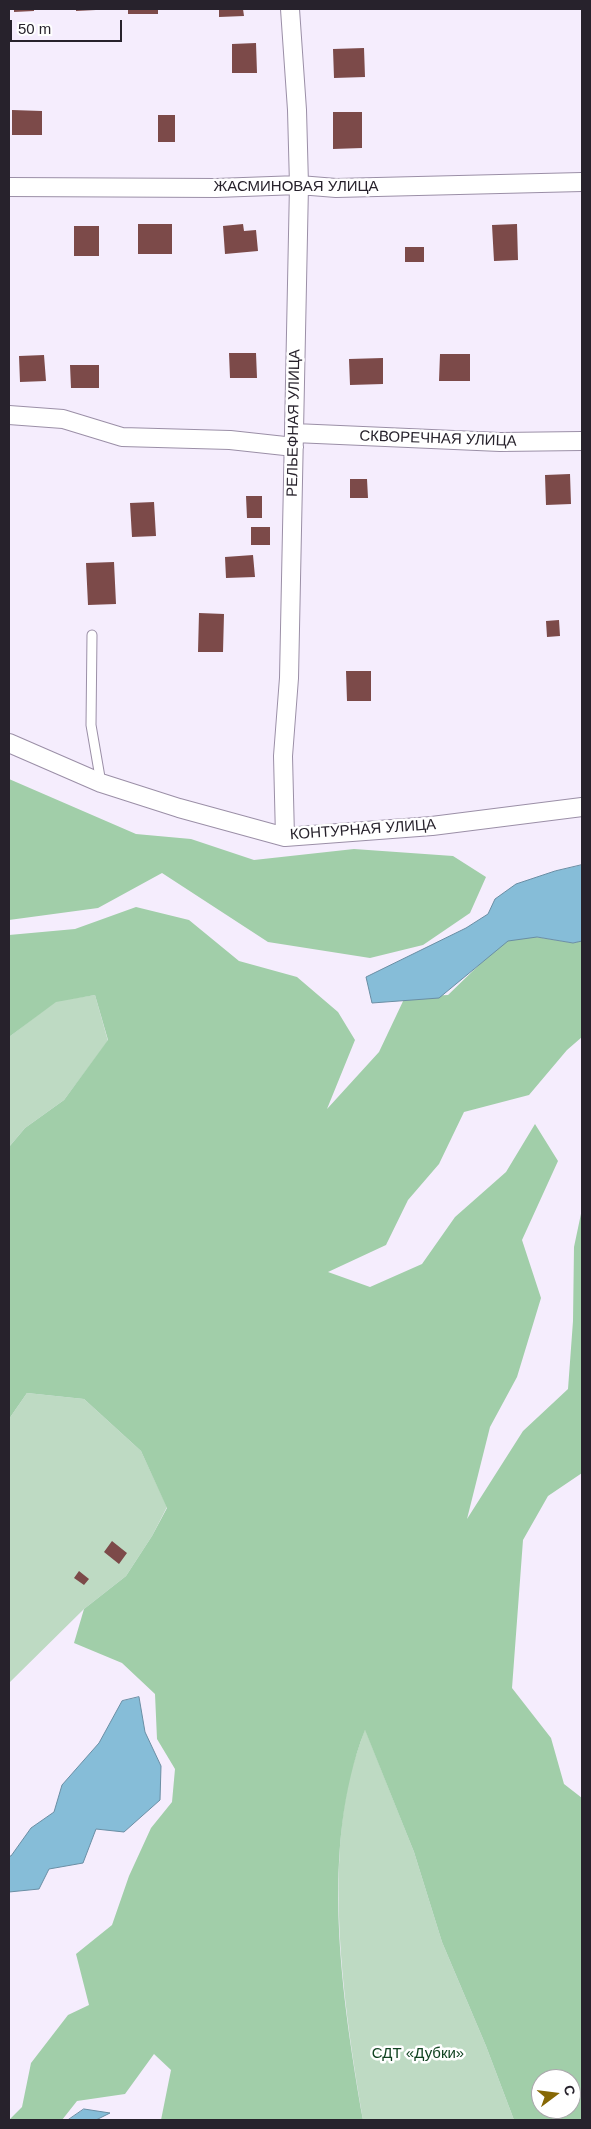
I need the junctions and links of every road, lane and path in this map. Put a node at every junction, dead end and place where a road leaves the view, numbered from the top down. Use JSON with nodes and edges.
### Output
{"nodes":[{"id":1,"x":290,"y":9,"type":"edge"},
{"id":2,"x":582,"y":182,"type":"edge"},
{"id":3,"x":299,"y":185,"type":"junction"},
{"id":4,"x":9,"y":187,"type":"edge"},
{"id":5,"x":9,"y":415,"type":"edge"},
{"id":6,"x":294,"y":440,"type":"junction"},
{"id":7,"x":582,"y":441,"type":"edge"},
{"id":8,"x":92,"y":635,"type":"dead end"},
{"id":9,"x":9,"y":743,"type":"edge"},
{"id":10,"x":101,"y":783,"type":"junction"},
{"id":11,"x":582,"y":807,"type":"edge"},
{"id":12,"x":285,"y":837,"type":"junction"}],
"edges":[{"from":1,"to":3,"type":"street","name":"РЕЛЬЕФНАЯ УЛИЦА"},
{"from":2,"to":3,"type":"street","name":"ЖАСМИНОВАЯ УЛИЦА"},
{"from":3,"to":4,"type":"street","name":"ЖАСМИНОВАЯ УЛИЦА"},
{"from":3,"to":6,"type":"street","name":"РЕЛЬЕФНАЯ УЛИЦА"},
{"from":5,"to":6,"type":"street","name":"СКВОРЕЧНАЯ УЛИЦА"},
{"from":6,"to":7,"type":"street","name":"СКВОРЕЧНАЯ УЛИЦА"},
{"from":6,"to":12,"type":"street","name":"РЕЛЬЕФНАЯ УЛИЦА"},
{"from":8,"to":10,"type":"lane"},
{"from":9,"to":10,"type":"street","name":"КОНТУРНАЯ УЛИЦА"},
{"from":10,"to":12,"type":"street","name":"КОНТУРНАЯ УЛИЦА"},
{"from":11,"to":12,"type":"street","name":"КОНТУРНАЯ УЛИЦА"}]}
